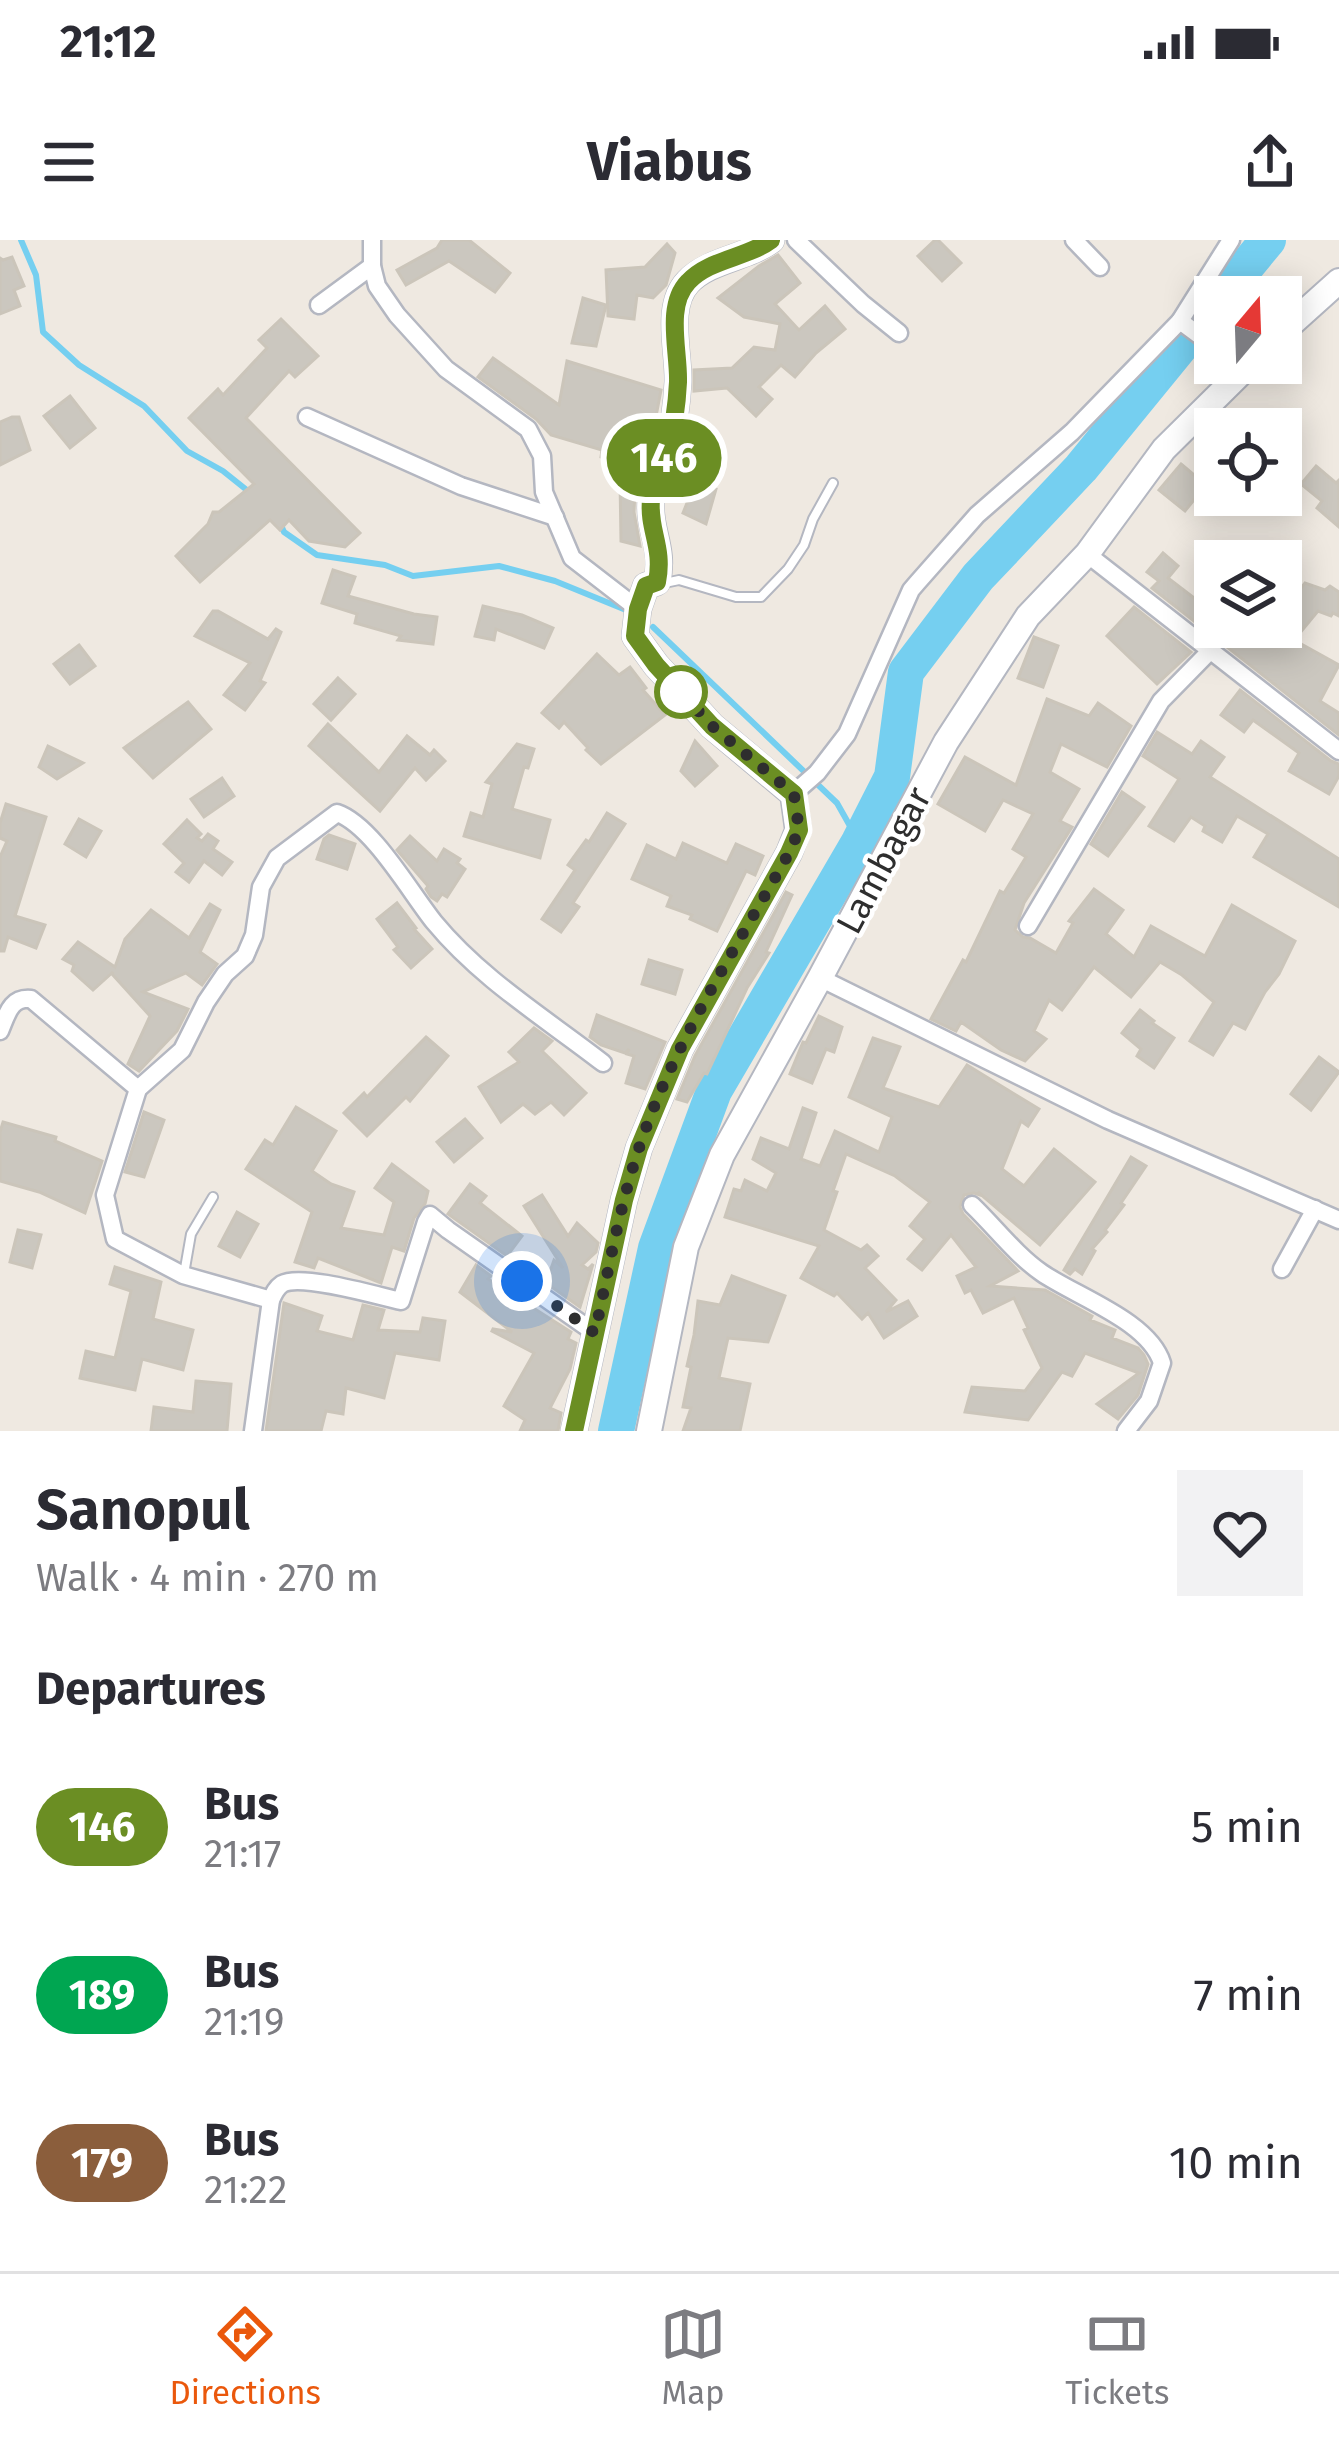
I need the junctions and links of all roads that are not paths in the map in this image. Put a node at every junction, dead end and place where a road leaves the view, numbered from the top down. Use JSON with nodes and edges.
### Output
{"nodes":[{"id":1,"x":372,"y":240,"type":"edge"},
{"id":2,"x":771,"y":240,"type":"edge"},
{"id":3,"x":796,"y":240,"type":"edge"},
{"id":4,"x":1074,"y":240,"type":"edge"},
{"id":5,"x":1231,"y":240,"type":"edge"},
{"id":6,"x":372,"y":266,"type":"junction"},
{"id":7,"x":1100,"y":267,"type":"dead end"},
{"id":8,"x":1339,"y":281,"type":"edge"},
{"id":9,"x":319,"y":305,"type":"dead end"},
{"id":10,"x":1302,"y":314,"type":"edge"},
{"id":11,"x":1185,"y":324,"type":"junction"},
{"id":12,"x":1194,"y":331,"type":"edge"},
{"id":13,"x":899,"y":332,"type":"dead end"},
{"id":14,"x":1226,"y":384,"type":"edge"},
{"id":15,"x":308,"y":417,"type":"dead end"},
{"id":16,"x":833,"y":483,"type":"dead end"},
{"id":17,"x":555,"y":517,"type":"junction"},
{"id":18,"x":1087,"y":554,"type":"junction"},
{"id":19,"x":642,"y":598,"type":"junction"},
{"id":20,"x":1210,"y":651,"type":"junction"},
{"id":21,"x":1339,"y":751,"type":"edge"},
{"id":22,"x":796,"y":790,"type":"junction"},
{"id":23,"x":1028,"y":926,"type":"dead end"},
{"id":24,"x":820,"y":978,"type":"junction"},
{"id":25,"x":0,"y":1031,"type":"edge"},
{"id":26,"x":603,"y":1063,"type":"dead end"},
{"id":27,"x":138,"y":1089,"type":"junction"},
{"id":28,"x":213,"y":1197,"type":"dead end"},
{"id":29,"x":972,"y":1205,"type":"dead end"},
{"id":30,"x":1315,"y":1209,"type":"junction"},
{"id":31,"x":1339,"y":1220,"type":"edge"},
{"id":32,"x":1282,"y":1268,"type":"dead end"},
{"id":33,"x":183,"y":1275,"type":"junction"},
{"id":34,"x":271,"y":1300,"type":"junction"},
{"id":35,"x":595,"y":1333,"type":"junction"},
{"id":36,"x":253,"y":1431,"type":"edge"},
{"id":37,"x":574,"y":1431,"type":"edge"},
{"id":38,"x":650,"y":1431,"type":"edge"},
{"id":39,"x":1126,"y":1431,"type":"edge"}],
"edges":[{"from":1,"to":6,"type":"street"},
{"from":2,"to":19,"type":"street"},
{"from":3,"to":13,"type":"street"},
{"from":4,"to":7,"type":"street"},
{"from":5,"to":11,"type":"street"},
{"from":6,"to":9,"type":"street"},
{"from":6,"to":17,"type":"street"},
{"from":8,"to":10,"type":"street"},
{"from":11,"to":12,"type":"street"},
{"from":11,"to":22,"type":"street"},
{"from":14,"to":18,"type":"street","name":"Lambagar"},
{"from":15,"to":17,"type":"street"},
{"from":16,"to":19,"type":"lane"},
{"from":17,"to":19,"type":"street"},
{"from":18,"to":20,"type":"street"},
{"from":18,"to":24,"type":"street","name":"Lambagar"},
{"from":19,"to":22,"type":"street"},
{"from":20,"to":21,"type":"street"},
{"from":20,"to":23,"type":"street"},
{"from":22,"to":35,"type":"street"},
{"from":24,"to":30,"type":"street"},
{"from":24,"to":38,"type":"street","name":"Lambagar"},
{"from":25,"to":27,"type":"street"},
{"from":26,"to":27,"type":"street"},
{"from":27,"to":33,"type":"street"},
{"from":28,"to":33,"type":"lane"},
{"from":29,"to":39,"type":"street"},
{"from":30,"to":31,"type":"street"},
{"from":30,"to":32,"type":"street"},
{"from":33,"to":34,"type":"street"},
{"from":34,"to":35,"type":"street"},
{"from":34,"to":36,"type":"street"},
{"from":35,"to":37,"type":"street"}]}
